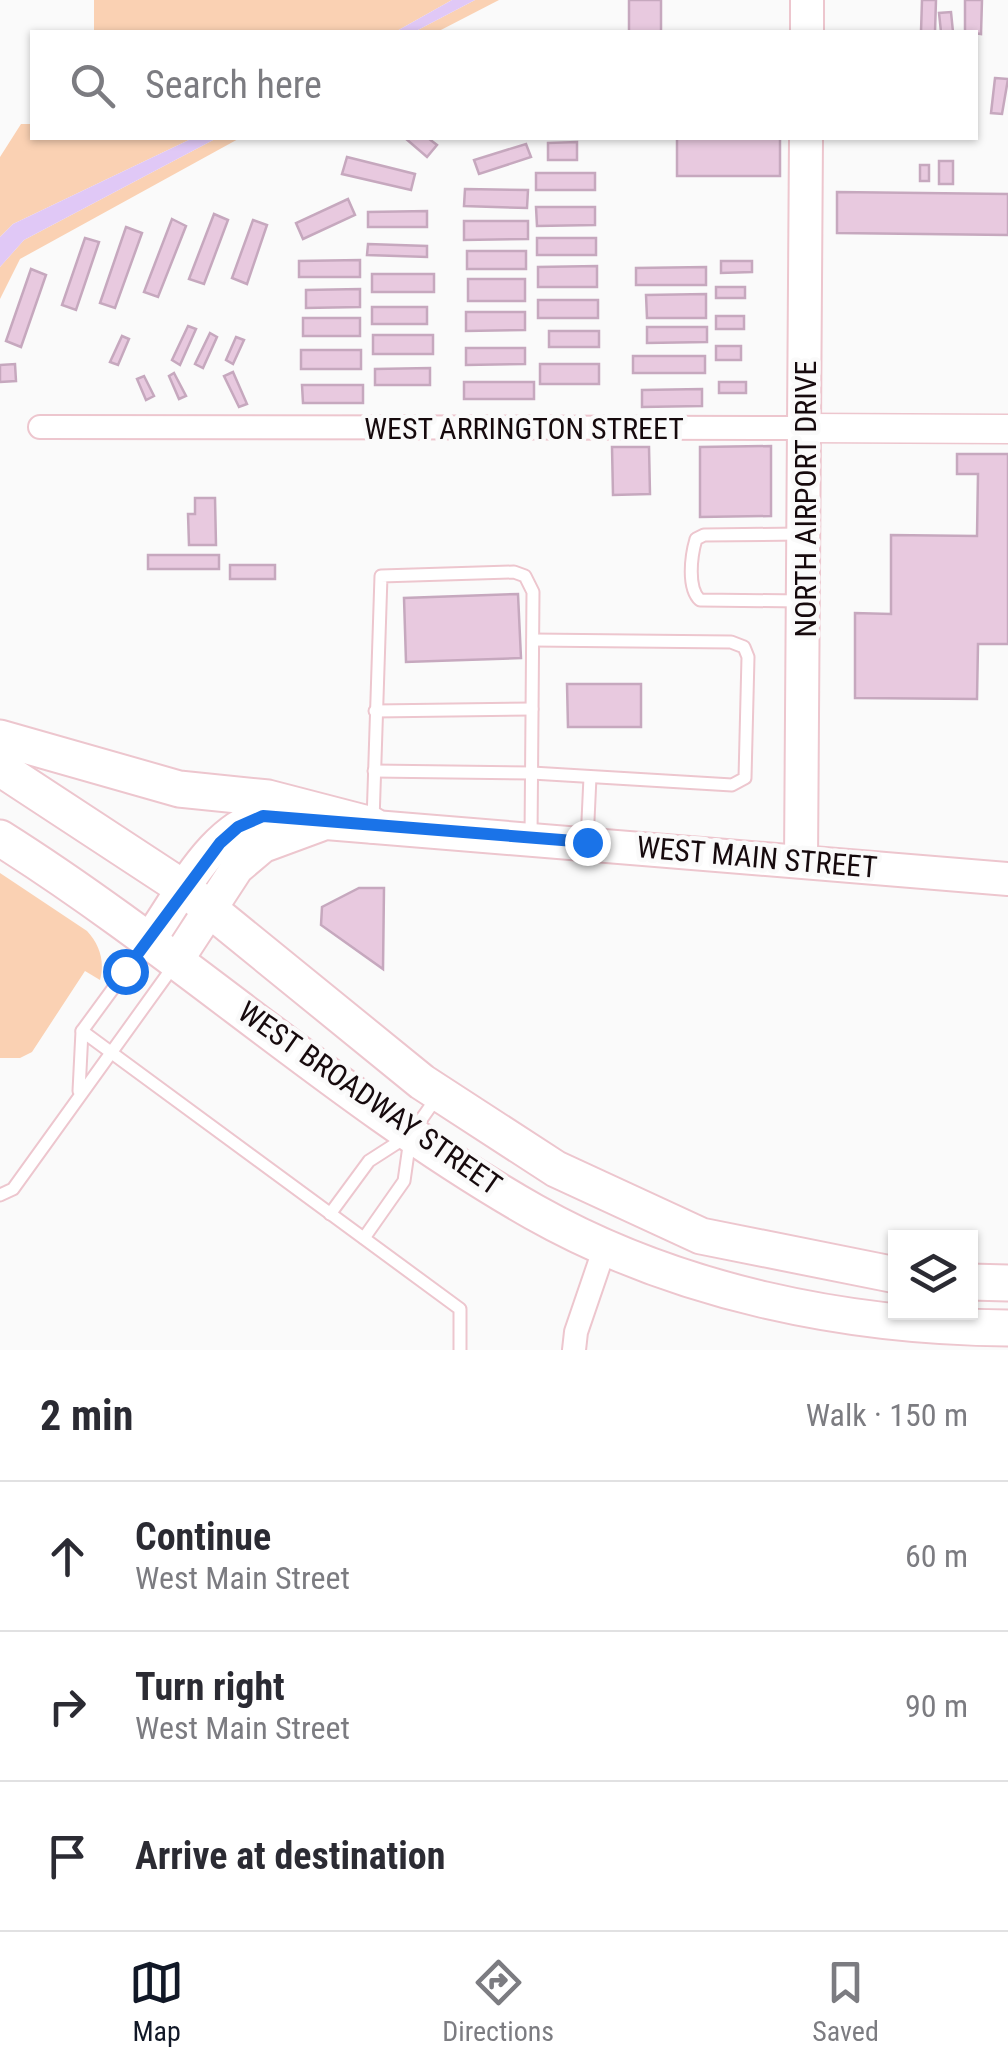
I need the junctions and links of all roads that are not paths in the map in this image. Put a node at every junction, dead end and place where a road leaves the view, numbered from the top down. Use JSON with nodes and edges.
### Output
{"nodes":[{"id":1,"x":808,"y":0,"type":"edge"},
{"id":2,"x":807,"y":30,"type":"edge"},
{"id":3,"x":806,"y":140,"type":"edge"},
{"id":4,"x":40,"y":428,"type":"dead end"},
{"id":5,"x":805,"y":428,"type":"junction"},
{"id":6,"x":1008,"y":429,"type":"edge"},
{"id":7,"x":804,"y":534,"type":"junction"},
{"id":8,"x":804,"y":601,"type":"junction"},
{"id":9,"x":533,"y":640,"type":"junction"},
{"id":10,"x":532,"y":709,"type":"junction"},
{"id":11,"x":375,"y":710,"type":"junction"},
{"id":12,"x":0,"y":738,"type":"edge"},
{"id":13,"x":0,"y":768,"type":"edge"},
{"id":14,"x":374,"y":771,"type":"junction"},
{"id":15,"x":532,"y":773,"type":"junction"},
{"id":16,"x":590,"y":776,"type":"junction"},
{"id":17,"x":372,"y":826,"type":"junction"},
{"id":18,"x":0,"y":838,"type":"edge"},
{"id":19,"x":531,"y":838,"type":"junction"},
{"id":20,"x":587,"y":842,"type":"junction"},
{"id":21,"x":801,"y":860,"type":"junction"},
{"id":22,"x":1008,"y":878,"type":"edge"},
{"id":23,"x":199,"y":899,"type":"junction"},
{"id":24,"x":163,"y":950,"type":"junction"},
{"id":25,"x":82,"y":1032,"type":"junction"},
{"id":26,"x":110,"y":1051,"type":"junction"},
{"id":27,"x":80,"y":1090,"type":"junction"},
{"id":28,"x":440,"y":1094,"type":"junction"},
{"id":29,"x":410,"y":1134,"type":"junction"},
{"id":30,"x":0,"y":1195,"type":"edge"},
{"id":31,"x":330,"y":1214,"type":"junction"},
{"id":32,"x":364,"y":1238,"type":"junction"},
{"id":33,"x":605,"y":1247,"type":"junction"},
{"id":34,"x":888,"y":1273,"type":"edge"},
{"id":35,"x":978,"y":1282,"type":"edge"},
{"id":36,"x":1008,"y":1283,"type":"edge"},
{"id":37,"x":1008,"y":1328,"type":"edge"},
{"id":38,"x":460,"y":1350,"type":"edge"},
{"id":39,"x":574,"y":1350,"type":"edge"}],
"edges":[{"from":1,"to":2,"type":"main road"},
{"from":3,"to":5,"type":"main road","name":"NORTH AIRPORT DRIVE"},
{"from":4,"to":5,"type":"street","name":"WEST ARRINGTON STREET"},
{"from":5,"to":6,"type":"street","name":"WEST ARRINGTON STREET"},
{"from":5,"to":7,"type":"main road","name":"NORTH AIRPORT DRIVE"},
{"from":7,"to":8,"type":"main road","name":"NORTH AIRPORT DRIVE"},
{"from":7,"to":8,"type":"lane"},
{"from":8,"to":21,"type":"main road","name":"NORTH AIRPORT DRIVE"},
{"from":9,"to":10,"type":"lane"},
{"from":9,"to":11,"type":"lane"},
{"from":9,"to":16,"type":"lane"},
{"from":10,"to":11,"type":"lane"},
{"from":10,"to":15,"type":"lane"},
{"from":11,"to":14,"type":"lane"},
{"from":12,"to":17,"type":"main road"},
{"from":13,"to":23,"type":"main road","name":"WEST BROADWAY STREET"},
{"from":14,"to":15,"type":"lane"},
{"from":14,"to":17,"type":"lane"},
{"from":15,"to":16,"type":"lane"},
{"from":15,"to":19,"type":"lane"},
{"from":16,"to":20,"type":"lane"},
{"from":17,"to":19,"type":"main road","name":"WEST MAIN STREET"},
{"from":17,"to":23,"type":"main road","name":"WEST MAIN STREET"},
{"from":18,"to":24,"type":"main road","name":"WEST BROADWAY STREET"},
{"from":19,"to":20,"type":"main road","name":"WEST MAIN STREET"},
{"from":20,"to":21,"type":"main road","name":"WEST MAIN STREET"},
{"from":21,"to":22,"type":"main road","name":"WEST MAIN STREET"},
{"from":23,"to":24,"type":"main road","name":"WEST MAIN STREET"},
{"from":23,"to":28,"type":"main road","name":"WEST BROADWAY STREET"},
{"from":24,"to":25,"type":"lane"},
{"from":24,"to":26,"type":"lane"},
{"from":24,"to":29,"type":"main road","name":"WEST BROADWAY STREET"},
{"from":25,"to":26,"type":"lane"},
{"from":25,"to":27,"type":"lane"},
{"from":26,"to":27,"type":"lane"},
{"from":26,"to":31,"type":"lane"},
{"from":27,"to":30,"type":"lane"},
{"from":28,"to":29,"type":"lane"},
{"from":28,"to":34,"type":"main road","name":"WEST BROADWAY STREET"},
{"from":29,"to":31,"type":"lane"},
{"from":29,"to":32,"type":"lane"},
{"from":29,"to":33,"type":"main road","name":"WEST BROADWAY STREET"},
{"from":31,"to":32,"type":"lane"},
{"from":32,"to":38,"type":"lane"},
{"from":33,"to":37,"type":"main road","name":"WEST BROADWAY STREET"},
{"from":33,"to":39,"type":"street"},
{"from":35,"to":36,"type":"main road"}]}
